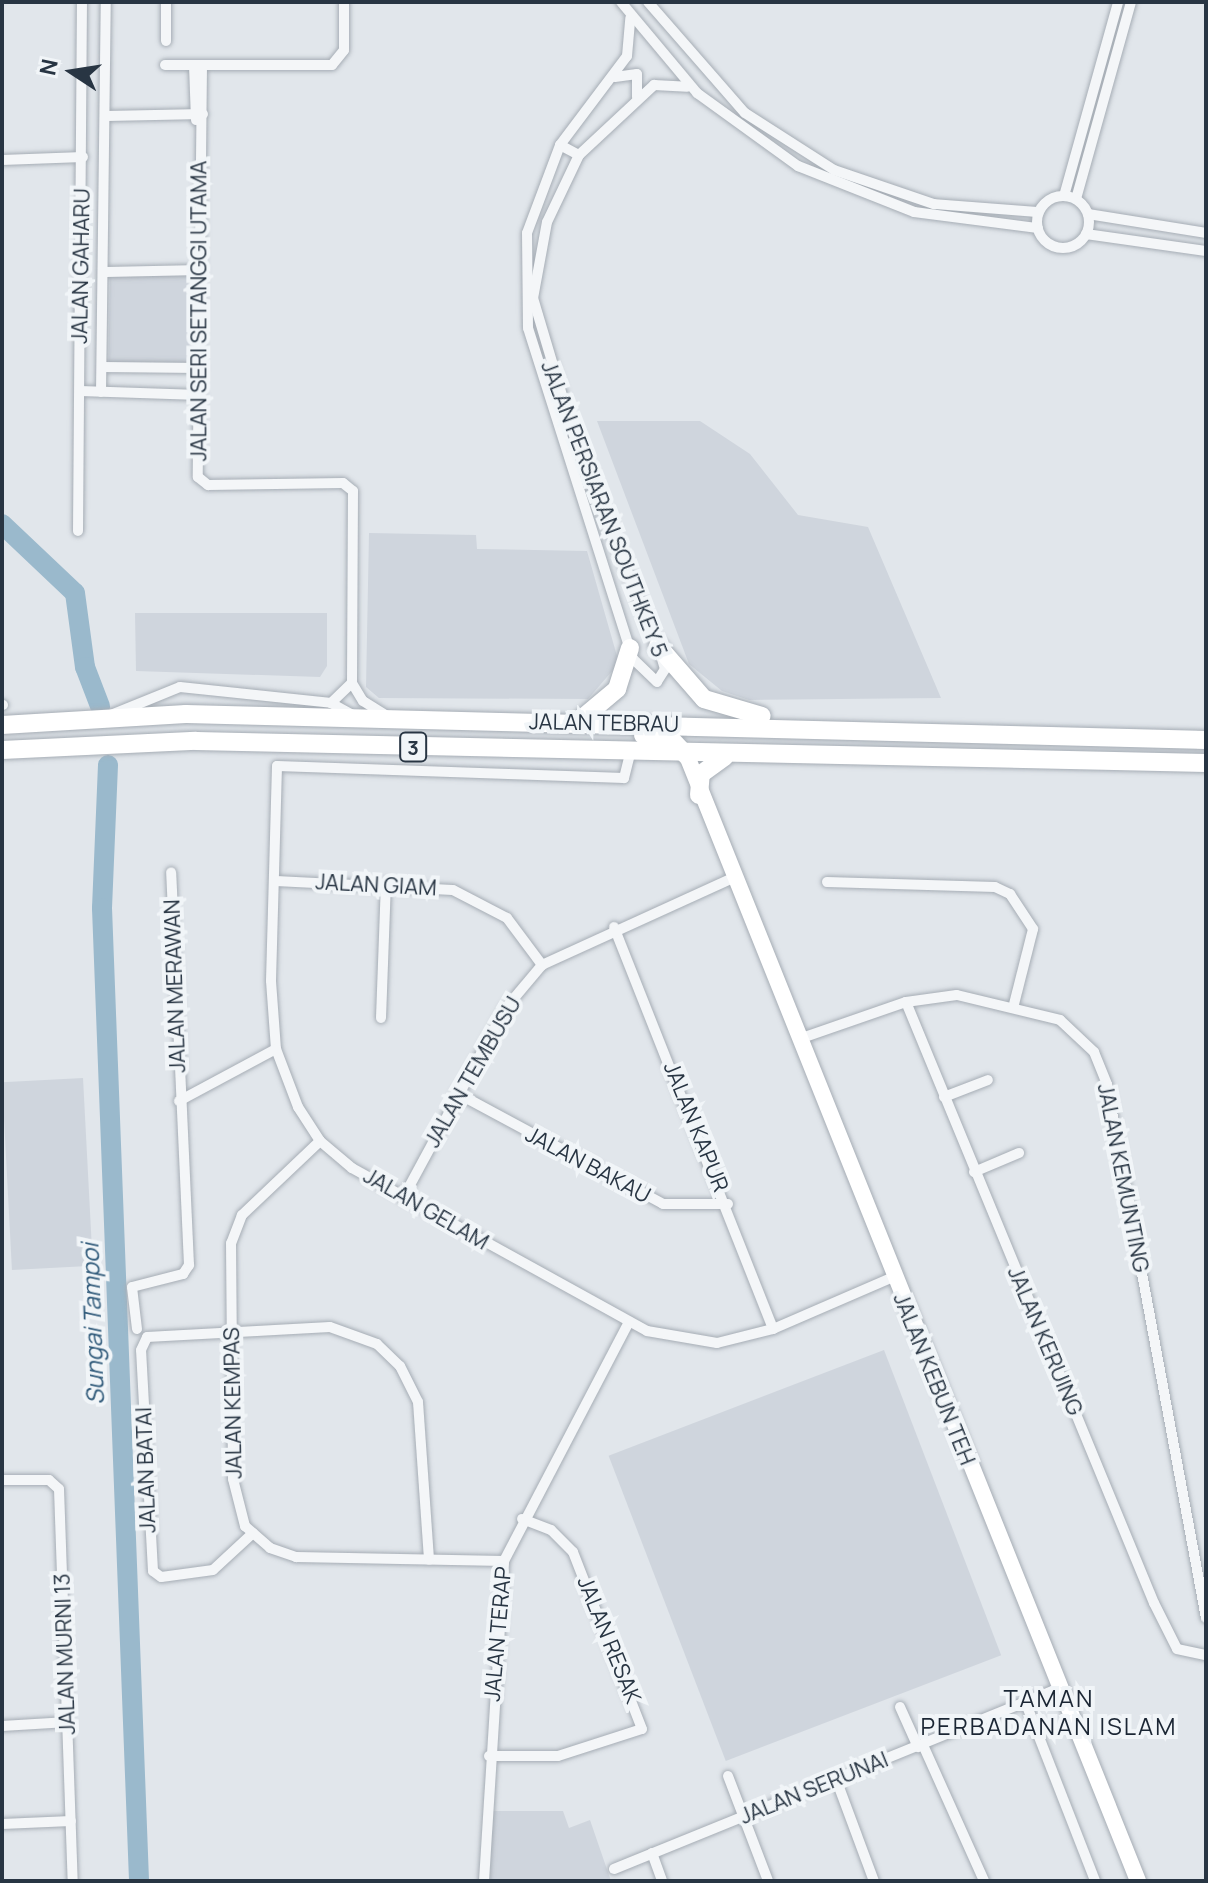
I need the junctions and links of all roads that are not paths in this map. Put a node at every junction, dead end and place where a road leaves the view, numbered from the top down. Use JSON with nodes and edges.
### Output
{"nodes":[{"id":1,"x":82,"y":2,"type":"edge"},
{"id":2,"x":106,"y":2,"type":"edge"},
{"id":3,"x":166,"y":2,"type":"edge"},
{"id":4,"x":344,"y":2,"type":"edge"},
{"id":5,"x":648,"y":2,"type":"edge"},
{"id":6,"x":1118,"y":2,"type":"edge"},
{"id":7,"x":1131,"y":2,"type":"edge"},
{"id":8,"x":624,"y":6,"type":"edge"},
{"id":9,"x":166,"y":41,"type":"dead end"},
{"id":10,"x":165,"y":65,"type":"dead end"},
{"id":11,"x":198,"y":65,"type":"junction"},
{"id":12,"x":612,"y":79,"type":"junction"},
{"id":13,"x":697,"y":93,"type":"junction"},
{"id":14,"x":637,"y":97,"type":"junction"},
{"id":15,"x":198,"y":114,"type":"junction"},
{"id":16,"x":107,"y":116,"type":"junction"},
{"id":17,"x":560,"y":145,"type":"junction"},
{"id":18,"x":579,"y":155,"type":"junction"},
{"id":19,"x":83,"y":157,"type":"junction"},
{"id":20,"x":2,"y":160,"type":"edge"},
{"id":21,"x":1064,"y":196,"type":"junction"},
{"id":22,"x":1076,"y":199,"type":"junction"},
{"id":23,"x":1039,"y":212,"type":"junction"},
{"id":24,"x":1088,"y":214,"type":"junction"},
{"id":25,"x":1038,"y":228,"type":"junction"},
{"id":26,"x":1206,"y":233,"type":"edge"},
{"id":27,"x":1086,"y":234,"type":"junction"},
{"id":28,"x":1206,"y":251,"type":"edge"},
{"id":29,"x":201,"y":270,"type":"junction"},
{"id":30,"x":106,"y":272,"type":"junction"},
{"id":31,"x":102,"y":367,"type":"junction"},
{"id":32,"x":200,"y":368,"type":"junction"},
{"id":33,"x":80,"y":391,"type":"junction"},
{"id":34,"x":101,"y":392,"type":"junction"},
{"id":35,"x":200,"y":395,"type":"junction"},
{"id":36,"x":78,"y":531,"type":"dead end"},
{"id":37,"x":658,"y":646,"type":"junction"},
{"id":38,"x":630,"y":648,"type":"junction"},
{"id":39,"x":352,"y":683,"type":"junction"},
{"id":40,"x":331,"y":703,"type":"junction"},
{"id":41,"x":354,"y":716,"type":"junction"},
{"id":42,"x":106,"y":718,"type":"junction"},
{"id":43,"x":390,"y":718,"type":"junction"},
{"id":44,"x":494,"y":720,"type":"junction"},
{"id":45,"x":576,"y":722,"type":"junction"},
{"id":46,"x":2,"y":725,"type":"edge"},
{"id":47,"x":717,"y":726,"type":"junction"},
{"id":48,"x":1206,"y":729,"type":"edge"},
{"id":49,"x":922,"y":733,"type":"junction"},
{"id":50,"x":1151,"y":739,"type":"junction"},
{"id":51,"x":1206,"y":740,"type":"edge"},
{"id":52,"x":2,"y":750,"type":"edge"},
{"id":53,"x":639,"y":754,"type":"junction"},
{"id":54,"x":681,"y":757,"type":"junction"},
{"id":55,"x":724,"y":757,"type":"junction"},
{"id":56,"x":1206,"y":763,"type":"edge"},
{"id":57,"x":699,"y":795,"type":"junction"},
{"id":58,"x":171,"y":872,"type":"dead end"},
{"id":59,"x":730,"y":878,"type":"junction"},
{"id":60,"x":276,"y":881,"type":"junction"},
{"id":61,"x":827,"y":882,"type":"dead end"},
{"id":62,"x":386,"y":883,"type":"junction"},
{"id":63,"x":614,"y":927,"type":"junction"},
{"id":64,"x":542,"y":965,"type":"junction"},
{"id":65,"x":906,"y":1002,"type":"junction"},
{"id":66,"x":1014,"y":1004,"type":"junction"},
{"id":67,"x":381,"y":1018,"type":"dead end"},
{"id":68,"x":799,"y":1039,"type":"junction"},
{"id":69,"x":276,"y":1049,"type":"junction"},
{"id":70,"x":988,"y":1080,"type":"dead end"},
{"id":71,"x":457,"y":1093,"type":"junction"},
{"id":72,"x":944,"y":1097,"type":"junction"},
{"id":73,"x":179,"y":1101,"type":"junction"},
{"id":74,"x":320,"y":1141,"type":"junction"},
{"id":75,"x":1019,"y":1153,"type":"dead end"},
{"id":76,"x":974,"y":1172,"type":"junction"},
{"id":77,"x":403,"y":1198,"type":"junction"},
{"id":78,"x":728,"y":1204,"type":"junction"},
{"id":79,"x":893,"y":1277,"type":"junction"},
{"id":80,"x":629,"y":1322,"type":"junction"},
{"id":81,"x":137,"y":1329,"type":"dead end"},
{"id":82,"x":232,"y":1329,"type":"junction"},
{"id":83,"x":773,"y":1329,"type":"junction"},
{"id":84,"x":2,"y":1480,"type":"edge"},
{"id":85,"x":522,"y":1519,"type":"junction"},
{"id":86,"x":253,"y":1533,"type":"junction"},
{"id":87,"x":429,"y":1560,"type":"junction"},
{"id":88,"x":504,"y":1561,"type":"junction"},
{"id":89,"x":1206,"y":1618,"type":"edge"},
{"id":90,"x":1206,"y":1655,"type":"edge"},
{"id":91,"x":1059,"y":1688,"type":"junction"},
{"id":92,"x":1025,"y":1701,"type":"junction"},
{"id":93,"x":900,"y":1707,"type":"dead end"},
{"id":94,"x":68,"y":1722,"type":"junction"},
{"id":95,"x":2,"y":1726,"type":"edge"},
{"id":96,"x":920,"y":1746,"type":"junction"},
{"id":97,"x":489,"y":1756,"type":"junction"},
{"id":98,"x":728,"y":1776,"type":"dead end"},
{"id":99,"x":836,"y":1779,"type":"junction"},
{"id":100,"x":743,"y":1817,"type":"junction"},
{"id":101,"x":71,"y":1821,"type":"junction"},
{"id":102,"x":2,"y":1824,"type":"edge"},
{"id":103,"x":652,"y":1853,"type":"junction"},
{"id":104,"x":614,"y":1869,"type":"dead end"},
{"id":105,"x":73,"y":1881,"type":"edge"},
{"id":106,"x":484,"y":1881,"type":"edge"},
{"id":107,"x":662,"y":1881,"type":"edge"},
{"id":108,"x":768,"y":1881,"type":"edge"},
{"id":109,"x":874,"y":1881,"type":"edge"},
{"id":110,"x":984,"y":1881,"type":"edge"},
{"id":111,"x":1095,"y":1881,"type":"edge"},
{"id":112,"x":1138,"y":1881,"type":"edge"}],
"edges":[{"from":1,"to":19,"type":"street","name":"JALAN GAHARU"},
{"from":2,"to":16,"type":"street"},
{"from":3,"to":9,"type":"street"},
{"from":4,"to":11,"type":"street"},
{"from":5,"to":23,"type":"street"},
{"from":6,"to":21,"type":"street"},
{"from":7,"to":22,"type":"street"},
{"from":8,"to":12,"type":"street","name":"JALAN PERSIARAN SOUTHKEY 5"},
{"from":8,"to":13,"type":"street"},
{"from":10,"to":11,"type":"street"},
{"from":11,"to":15,"type":"street","name":"JALAN SERI SETANGGI UTAMA"},
{"from":12,"to":14,"type":"street"},
{"from":12,"to":17,"type":"street","name":"JALAN PERSIARAN SOUTHKEY 5"},
{"from":13,"to":14,"type":"street"},
{"from":13,"to":25,"type":"street"},
{"from":14,"to":18,"type":"street","name":"JALAN PERSIARAN SOUTHKEY 5"},
{"from":15,"to":16,"type":"street"},
{"from":15,"to":29,"type":"street","name":"JALAN SERI SETANGGI UTAMA"},
{"from":16,"to":30,"type":"street"},
{"from":17,"to":18,"type":"street"},
{"from":17,"to":38,"type":"street","name":"JALAN PERSIARAN SOUTHKEY 5"},
{"from":18,"to":37,"type":"street","name":"JALAN PERSIARAN SOUTHKEY 5"},
{"from":19,"to":20,"type":"street"},
{"from":19,"to":33,"type":"street","name":"JALAN GAHARU"},
{"from":21,"to":22,"type":"street"},
{"from":21,"to":23,"type":"street"},
{"from":22,"to":24,"type":"street"},
{"from":23,"to":25,"type":"street"},
{"from":24,"to":26,"type":"street"},
{"from":24,"to":27,"type":"street"},
{"from":25,"to":27,"type":"street"},
{"from":27,"to":28,"type":"street"},
{"from":29,"to":30,"type":"street"},
{"from":29,"to":32,"type":"street","name":"JALAN SERI SETANGGI UTAMA"},
{"from":30,"to":31,"type":"street"},
{"from":31,"to":32,"type":"street"},
{"from":31,"to":34,"type":"street"},
{"from":32,"to":35,"type":"street","name":"JALAN SERI SETANGGI UTAMA"},
{"from":33,"to":34,"type":"street"},
{"from":33,"to":36,"type":"street","name":"JALAN GAHARU"},
{"from":34,"to":35,"type":"street"},
{"from":35,"to":39,"type":"street","name":"JALAN SERI SETANGGI UTAMA"},
{"from":37,"to":38,"type":"street","name":"JALAN PERSIARAN SOUTHKEY 5"},
{"from":37,"to":49,"type":"highway"},
{"from":38,"to":45,"type":"highway"},
{"from":39,"to":40,"type":"street"},
{"from":39,"to":43,"type":"street"},
{"from":40,"to":41,"type":"street"},
{"from":40,"to":42,"type":"street"},
{"from":41,"to":42,"type":"highway","name":"JALAN TEBRAU","number":"3"},
{"from":41,"to":43,"type":"highway","name":"JALAN TEBRAU","number":"3"},
{"from":42,"to":46,"type":"highway","name":"JALAN TEBRAU","number":"3"},
{"from":43,"to":44,"type":"highway","name":"JALAN TEBRAU","number":"3"},
{"from":44,"to":45,"type":"highway","name":"JALAN TEBRAU","number":"3"},
{"from":44,"to":54,"type":"highway"},
{"from":45,"to":47,"type":"highway","name":"JALAN TEBRAU","number":"3"},
{"from":47,"to":49,"type":"highway","name":"JALAN TEBRAU","number":"3"},
{"from":47,"to":54,"type":"highway"},
{"from":48,"to":50,"type":"highway"},
{"from":49,"to":50,"type":"highway","name":"JALAN TEBRAU","number":"3"},
{"from":50,"to":51,"type":"highway","name":"JALAN TEBRAU","number":"3"},
{"from":52,"to":53,"type":"highway","name":"JALAN TEBRAU","number":"3"},
{"from":53,"to":54,"type":"highway","name":"JALAN TEBRAU","number":"3"},
{"from":53,"to":60,"type":"street","name":"JALAN GELAM"},
{"from":54,"to":55,"type":"highway","name":"JALAN TEBRAU","number":"3"},
{"from":54,"to":57,"type":"main road","name":"JALAN KEBUN TEH"},
{"from":54,"to":59,"type":"main road","name":"JALAN KEBUN TEH"},
{"from":55,"to":56,"type":"highway","name":"JALAN TEBRAU","number":"3"},
{"from":55,"to":57,"type":"highway"},
{"from":57,"to":59,"type":"main road","name":"JALAN KEBUN TEH"},
{"from":58,"to":73,"type":"street","name":"JALAN MERAWAN"},
{"from":59,"to":63,"type":"street","name":"JALAN TEMBUSU"},
{"from":59,"to":68,"type":"main road","name":"JALAN KEBUN TEH"},
{"from":60,"to":62,"type":"street","name":"JALAN GIAM"},
{"from":60,"to":69,"type":"street","name":"JALAN GELAM"},
{"from":61,"to":66,"type":"street"},
{"from":62,"to":64,"type":"street","name":"JALAN GIAM"},
{"from":62,"to":67,"type":"street"},
{"from":63,"to":64,"type":"street","name":"JALAN TEMBUSU"},
{"from":63,"to":78,"type":"street","name":"JALAN KAPUR"},
{"from":64,"to":71,"type":"street","name":"JALAN TEMBUSU"},
{"from":65,"to":66,"type":"street","name":"JALAN KEMUNTING"},
{"from":65,"to":68,"type":"street","name":"JALAN KEMUNTING"},
{"from":65,"to":72,"type":"street","name":"JALAN KERUING"},
{"from":66,"to":89,"type":"street","name":"JALAN KEMUNTING"},
{"from":68,"to":79,"type":"main road","name":"JALAN KEBUN TEH"},
{"from":69,"to":73,"type":"street","name":"JALAN MERAWAN"},
{"from":69,"to":74,"type":"street","name":"JALAN GELAM"},
{"from":70,"to":72,"type":"street"},
{"from":71,"to":77,"type":"street","name":"JALAN TEMBUSU"},
{"from":71,"to":78,"type":"street","name":"JALAN BAKAU"},
{"from":72,"to":76,"type":"street","name":"JALAN KERUING"},
{"from":73,"to":81,"type":"street","name":"JALAN MERAWAN"},
{"from":74,"to":77,"type":"street","name":"JALAN GELAM"},
{"from":74,"to":82,"type":"street","name":"JALAN KEMPAS"},
{"from":75,"to":76,"type":"street"},
{"from":76,"to":90,"type":"street","name":"JALAN KERUING"},
{"from":77,"to":80,"type":"street","name":"JALAN GELAM"},
{"from":78,"to":83,"type":"street","name":"JALAN KAPUR"},
{"from":79,"to":83,"type":"street","name":"JALAN GELAM"},
{"from":79,"to":91,"type":"main road","name":"JALAN KEBUN TEH"},
{"from":80,"to":83,"type":"street","name":"JALAN GELAM"},
{"from":80,"to":85,"type":"street","name":"JALAN TERAP"},
{"from":82,"to":86,"type":"street","name":"JALAN KEMPAS"},
{"from":82,"to":86,"type":"street","name":"JALAN BATAI"},
{"from":82,"to":87,"type":"street"},
{"from":84,"to":94,"type":"street","name":"JALAN MURNI 13"},
{"from":85,"to":88,"type":"street","name":"JALAN TERAP"},
{"from":85,"to":97,"type":"street","name":"JALAN RESAK"},
{"from":86,"to":87,"type":"street"},
{"from":87,"to":88,"type":"street"},
{"from":88,"to":97,"type":"street","name":"JALAN TERAP"},
{"from":91,"to":92,"type":"street","name":"JALAN SERUNAI"},
{"from":91,"to":112,"type":"main road","name":"JALAN KEBUN TEH"},
{"from":92,"to":96,"type":"street","name":"JALAN SERUNAI"},
{"from":92,"to":111,"type":"street"},
{"from":93,"to":96,"type":"street"},
{"from":94,"to":95,"type":"street"},
{"from":94,"to":101,"type":"street","name":"JALAN MURNI 13"},
{"from":96,"to":99,"type":"street","name":"JALAN SERUNAI"},
{"from":96,"to":110,"type":"street"},
{"from":97,"to":106,"type":"street","name":"JALAN TERAP"},
{"from":98,"to":100,"type":"street"},
{"from":99,"to":100,"type":"street","name":"JALAN SERUNAI"},
{"from":99,"to":109,"type":"street"},
{"from":100,"to":103,"type":"street","name":"JALAN SERUNAI"},
{"from":100,"to":108,"type":"street"},
{"from":101,"to":102,"type":"street"},
{"from":101,"to":105,"type":"street","name":"JALAN MURNI 13"},
{"from":103,"to":104,"type":"street","name":"JALAN SERUNAI"},
{"from":103,"to":107,"type":"street"}]}
